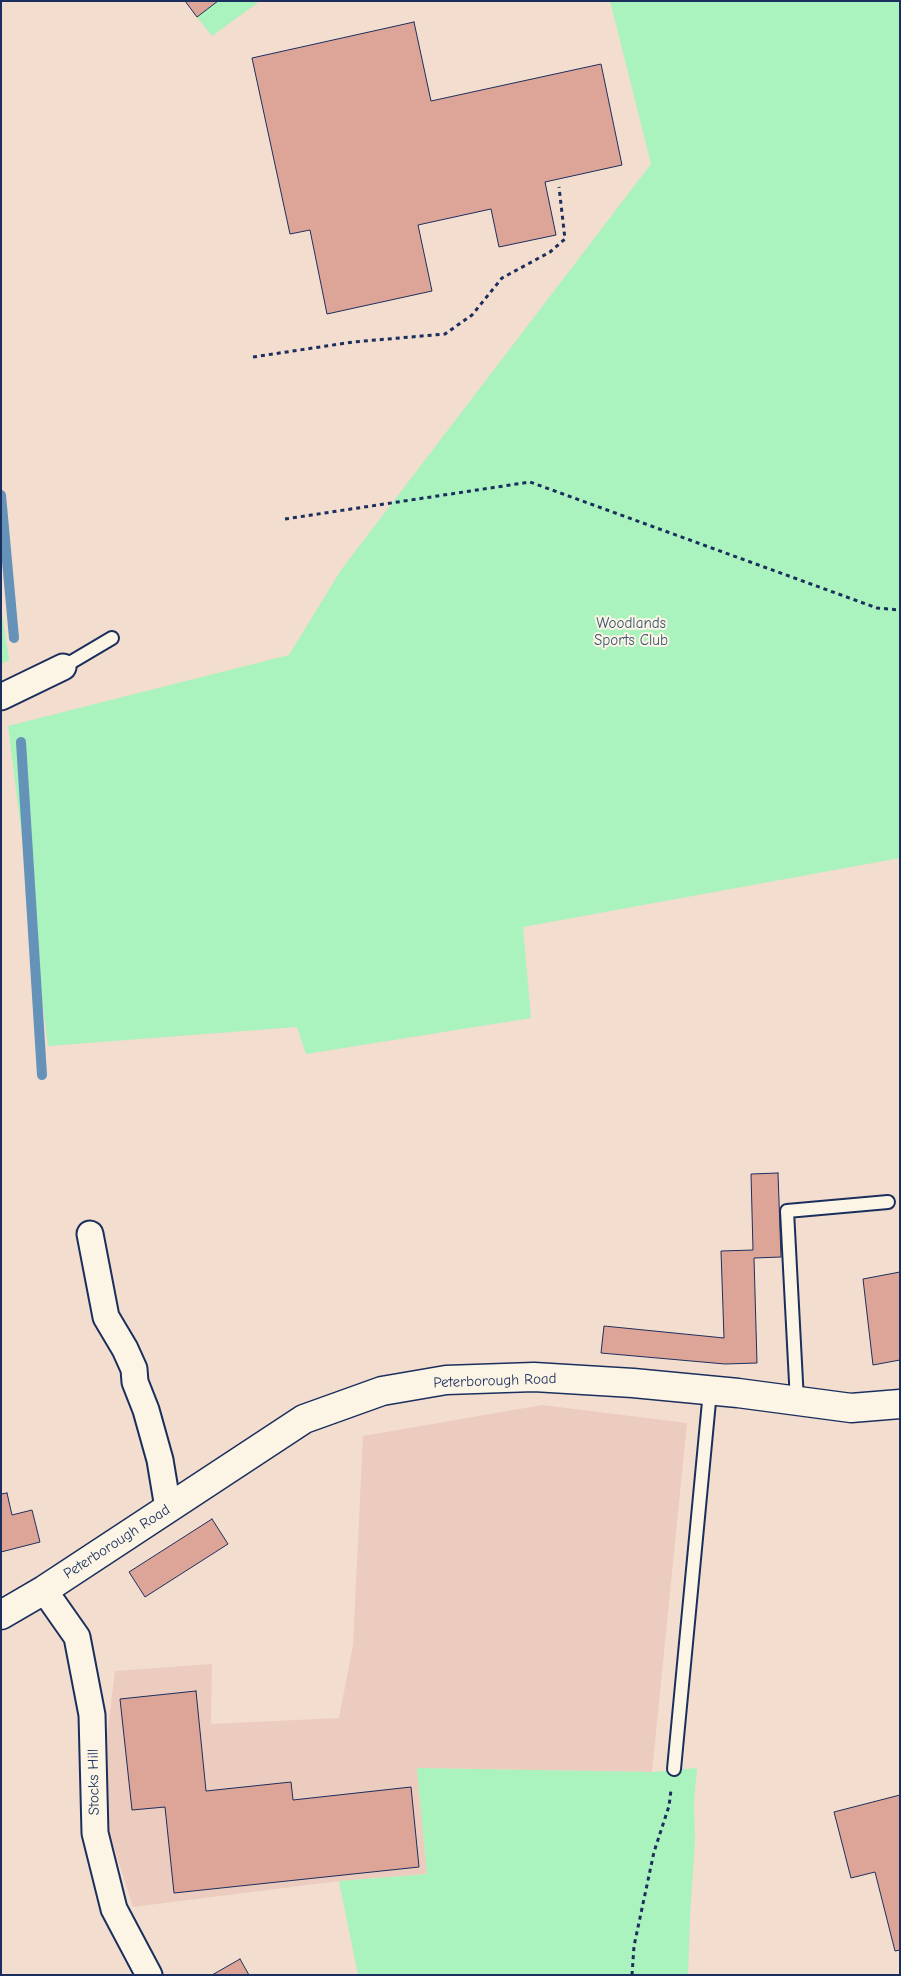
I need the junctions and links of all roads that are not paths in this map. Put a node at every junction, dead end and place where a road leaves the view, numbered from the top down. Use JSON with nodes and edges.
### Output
{"nodes":[{"id":1,"x":112,"y":638,"type":"dead end"},
{"id":2,"x":63,"y":667,"type":"joint"},
{"id":3,"x":1,"y":697,"type":"edge"},
{"id":4,"x":888,"y":1202,"type":"dead end"},
{"id":5,"x":90,"y":1234,"type":"dead end"},
{"id":6,"x":710,"y":1391,"type":"junction"},
{"id":7,"x":797,"y":1401,"type":"junction"},
{"id":8,"x":900,"y":1404,"type":"edge"},
{"id":9,"x":168,"y":1508,"type":"junction"},
{"id":10,"x":44,"y":1590,"type":"junction"},
{"id":11,"x":1,"y":1615,"type":"edge"},
{"id":12,"x":674,"y":1769,"type":"road end"},
{"id":13,"x":149,"y":1975,"type":"edge"}],
"edges":[{"from":1,"to":2,"type":"lane"},
{"from":2,"to":3,"type":"street"},
{"from":4,"to":7,"type":"lane"},
{"from":5,"to":9,"type":"street"},
{"from":6,"to":7,"type":"street","name":"Peterborough Road"},
{"from":6,"to":9,"type":"street","name":"Peterborough Road"},
{"from":6,"to":12,"type":"lane"},
{"from":7,"to":8,"type":"street","name":"Peterborough Road"},
{"from":9,"to":10,"type":"street","name":"Peterborough Road"},
{"from":10,"to":11,"type":"street","name":"Peterborough Road"},
{"from":10,"to":13,"type":"street","name":"Stocks Hill"}]}
